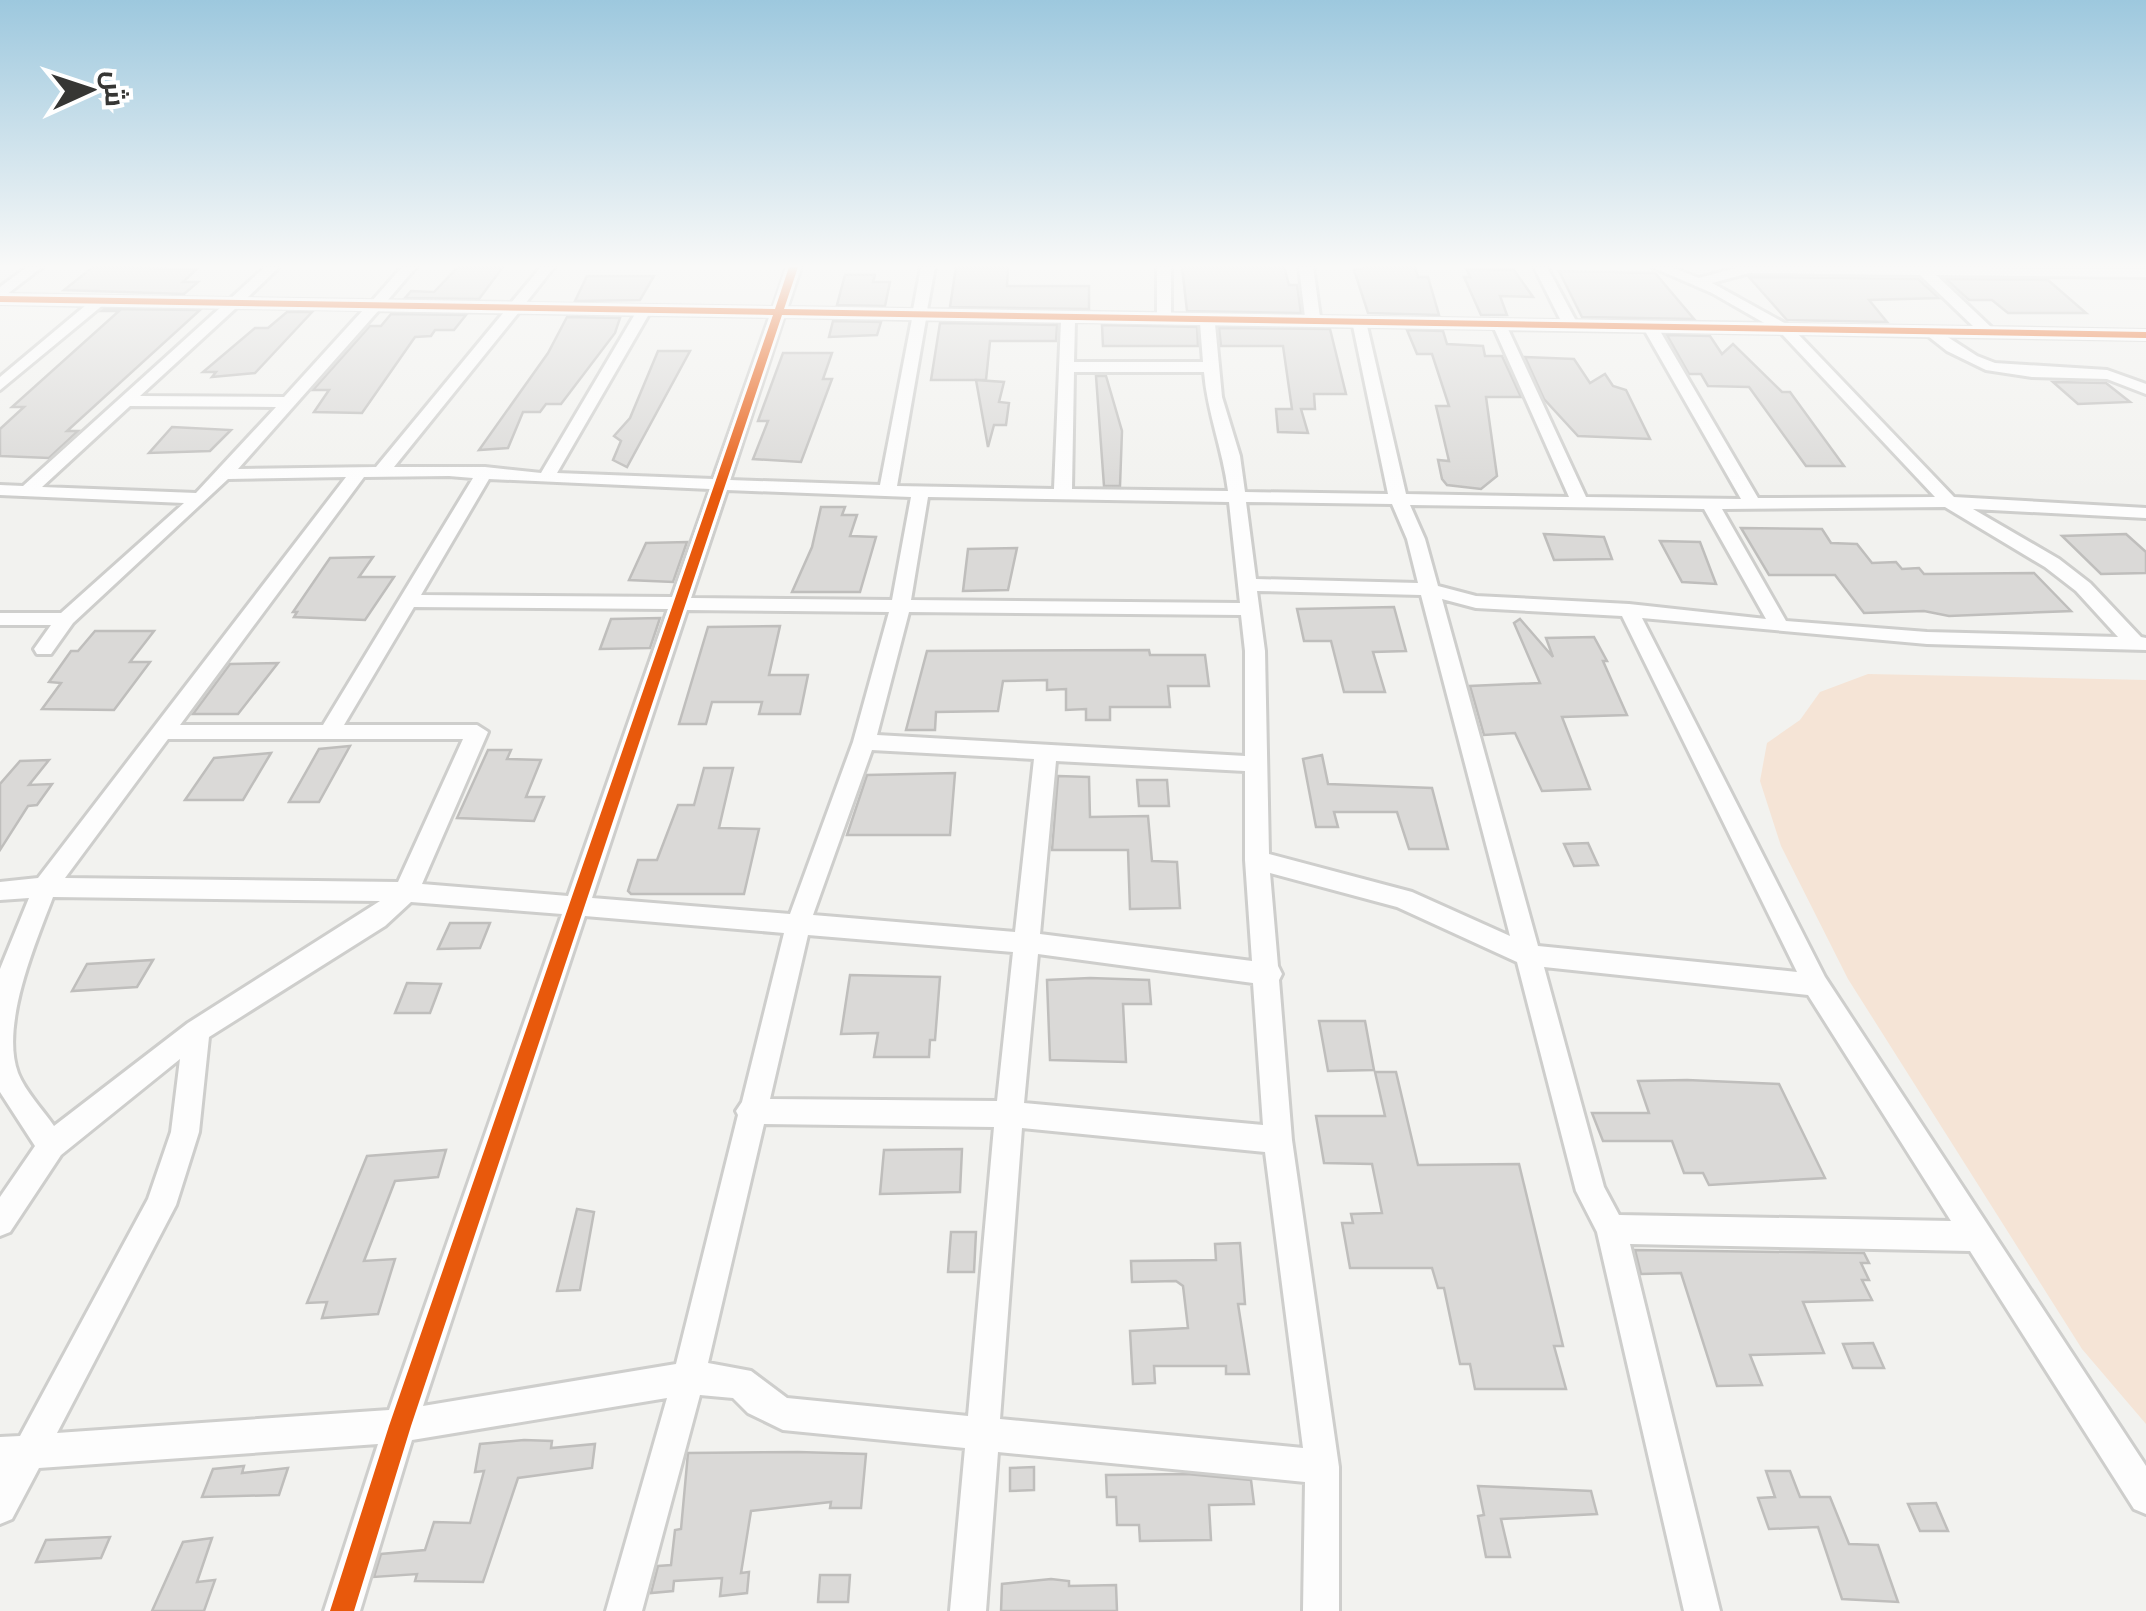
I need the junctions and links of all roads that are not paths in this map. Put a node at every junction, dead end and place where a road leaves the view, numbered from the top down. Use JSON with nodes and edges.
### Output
{"nodes":[{"id":1,"x":52,"y":342,"type":"edge"},
{"id":2,"x":192,"y":342,"type":"edge"},
{"id":3,"x":343,"y":342,"type":"edge"},
{"id":4,"x":485,"y":342,"type":"edge"},
{"id":5,"x":625,"y":342,"type":"edge"},
{"id":6,"x":768,"y":342,"type":"edge"},
{"id":7,"x":915,"y":342,"type":"edge"},
{"id":8,"x":1067,"y":342,"type":"edge"},
{"id":9,"x":1208,"y":342,"type":"edge"},
{"id":10,"x":1363,"y":342,"type":"edge"},
{"id":11,"x":1506,"y":342,"type":"edge"},
{"id":12,"x":1659,"y":342,"type":"edge"},
{"id":13,"x":1798,"y":342,"type":"edge"},
{"id":14,"x":1943,"y":342,"type":"edge"},
{"id":15,"x":1066,"y":367,"type":"junction"},
{"id":16,"x":1210,"y":367,"type":"junction"},
{"id":17,"x":0,"y":386,"type":"edge"},
{"id":18,"x":2145,"y":390,"type":"edge"},
{"id":19,"x":130,"y":402,"type":"junction"},
{"id":20,"x":288,"y":402,"type":"junction"},
{"id":21,"x":371,"y":471,"type":"junction"},
{"id":22,"x":485,"y":472,"type":"junction"},
{"id":23,"x":224,"y":474,"type":"junction"},
{"id":24,"x":546,"y":478,"type":"junction"},
{"id":25,"x":719,"y":486,"type":"junction"},
{"id":26,"x":0,"y":490,"type":"edge"},
{"id":27,"x":29,"y":490,"type":"junction"},
{"id":28,"x":888,"y":491,"type":"junction"},
{"id":29,"x":1063,"y":491,"type":"junction"},
{"id":30,"x":920,"y":492,"type":"junction"},
{"id":31,"x":1237,"y":496,"type":"junction"},
{"id":32,"x":200,"y":498,"type":"junction"},
{"id":33,"x":1398,"y":498,"type":"junction"},
{"id":34,"x":1580,"y":502,"type":"junction"},
{"id":35,"x":1949,"y":502,"type":"junction"},
{"id":36,"x":1710,"y":504,"type":"junction"},
{"id":37,"x":1753,"y":504,"type":"junction"},
{"id":38,"x":2146,"y":512,"type":"edge"},
{"id":39,"x":1248,"y":586,"type":"junction"},
{"id":40,"x":1428,"y":588,"type":"junction"},
{"id":41,"x":409,"y":601,"type":"junction"},
{"id":42,"x":680,"y":603,"type":"junction"},
{"id":43,"x":900,"y":608,"type":"junction"},
{"id":44,"x":1250,"y":610,"type":"junction"},
{"id":45,"x":1629,"y":610,"type":"junction"},
{"id":46,"x":66,"y":619,"type":"junction"},
{"id":47,"x":0,"y":620,"type":"edge"},
{"id":48,"x":1780,"y":627,"type":"junction"},
{"id":49,"x":2140,"y":644,"type":"edge"},
{"id":50,"x":44,"y":649,"type":"dead end"},
{"id":51,"x":331,"y":729,"type":"junction"},
{"id":52,"x":160,"y":732,"type":"junction"},
{"id":53,"x":864,"y":742,"type":"junction"},
{"id":54,"x":1046,"y":752,"type":"junction"},
{"id":55,"x":1255,"y":764,"type":"junction"},
{"id":56,"x":1257,"y":860,"type":"junction"},
{"id":57,"x":45,"y":887,"type":"junction"},
{"id":58,"x":0,"y":891,"type":"edge"},
{"id":59,"x":406,"y":892,"type":"junction"},
{"id":60,"x":577,"y":906,"type":"junction"},
{"id":61,"x":798,"y":924,"type":"junction"},
{"id":62,"x":1028,"y":943,"type":"junction"},
{"id":63,"x":1527,"y":955,"type":"junction"},
{"id":64,"x":1269,"y":974,"type":"junction"},
{"id":65,"x":1816,"y":986,"type":"junction"},
{"id":66,"x":2,"y":1018,"type":"edge"},
{"id":67,"x":197,"y":1032,"type":"junction"},
{"id":68,"x":750,"y":1112,"type":"junction"},
{"id":69,"x":1009,"y":1114,"type":"junction"},
{"id":70,"x":1278,"y":1140,"type":"junction"},
{"id":71,"x":51,"y":1146,"type":"junction"},
{"id":72,"x":0,"y":1222,"type":"edge"},
{"id":73,"x":1612,"y":1229,"type":"junction"},
{"id":74,"x":1977,"y":1236,"type":"junction"},
{"id":75,"x":689,"y":1378,"type":"junction"},
{"id":76,"x":400,"y":1426,"type":"junction"},
{"id":77,"x":985,"y":1434,"type":"junction"},
{"id":78,"x":14,"y":1453,"type":"edge"},
{"id":79,"x":1322,"y":1467,"type":"junction"},
{"id":80,"x":2146,"y":1497,"type":"edge"},
{"id":81,"x":0,"y":1507,"type":"edge"},
{"id":82,"x":342,"y":1611,"type":"edge"},
{"id":83,"x":624,"y":1611,"type":"edge"},
{"id":84,"x":968,"y":1611,"type":"edge"},
{"id":85,"x":1322,"y":1611,"type":"edge"},
{"id":86,"x":1702,"y":1611,"type":"edge"}],
"edges":[{"from":1,"to":17,"type":"street"},
{"from":2,"to":19,"type":"street"},
{"from":3,"to":20,"type":"street"},
{"from":4,"to":21,"type":"street"},
{"from":5,"to":24,"type":"street"},
{"from":6,"to":25,"type":"street"},
{"from":7,"to":28,"type":"street"},
{"from":8,"to":15,"type":"street"},
{"from":9,"to":16,"type":"street"},
{"from":10,"to":33,"type":"street"},
{"from":11,"to":34,"type":"street"},
{"from":12,"to":37,"type":"street"},
{"from":13,"to":35,"type":"street"},
{"from":14,"to":18,"type":"street"},
{"from":15,"to":16,"type":"street"},
{"from":15,"to":29,"type":"street"},
{"from":16,"to":31,"type":"street"},
{"from":19,"to":20,"type":"street"},
{"from":19,"to":27,"type":"street"},
{"from":20,"to":23,"type":"street"},
{"from":21,"to":22,"type":"street"},
{"from":21,"to":23,"type":"street"},
{"from":21,"to":52,"type":"street"},
{"from":22,"to":24,"type":"street"},
{"from":22,"to":41,"type":"street"},
{"from":23,"to":32,"type":"street"},
{"from":24,"to":25,"type":"street"},
{"from":25,"to":28,"type":"street"},
{"from":25,"to":42,"type":"street"},
{"from":26,"to":27,"type":"street"},
{"from":27,"to":32,"type":"street"},
{"from":28,"to":30,"type":"street"},
{"from":29,"to":30,"type":"street"},
{"from":29,"to":31,"type":"street"},
{"from":30,"to":43,"type":"street"},
{"from":31,"to":33,"type":"street"},
{"from":31,"to":39,"type":"street"},
{"from":32,"to":46,"type":"street"},
{"from":33,"to":34,"type":"street"},
{"from":33,"to":40,"type":"street"},
{"from":34,"to":36,"type":"street"},
{"from":35,"to":37,"type":"street"},
{"from":35,"to":38,"type":"street"},
{"from":35,"to":49,"type":"street"},
{"from":36,"to":37,"type":"street"},
{"from":36,"to":48,"type":"street"},
{"from":39,"to":40,"type":"street"},
{"from":39,"to":44,"type":"street"},
{"from":40,"to":45,"type":"street"},
{"from":40,"to":63,"type":"street"},
{"from":41,"to":42,"type":"street"},
{"from":41,"to":51,"type":"street"},
{"from":42,"to":43,"type":"street"},
{"from":42,"to":60,"type":"street"},
{"from":43,"to":44,"type":"street"},
{"from":43,"to":53,"type":"street"},
{"from":44,"to":55,"type":"street"},
{"from":45,"to":48,"type":"street"},
{"from":45,"to":65,"type":"street"},
{"from":46,"to":47,"type":"street"},
{"from":46,"to":50,"type":"street"},
{"from":48,"to":49,"type":"street"},
{"from":51,"to":52,"type":"street"},
{"from":51,"to":59,"type":"street"},
{"from":52,"to":57,"type":"street"},
{"from":53,"to":54,"type":"street"},
{"from":53,"to":61,"type":"street"},
{"from":54,"to":55,"type":"street"},
{"from":54,"to":62,"type":"street"},
{"from":55,"to":56,"type":"street"},
{"from":56,"to":63,"type":"street"},
{"from":56,"to":64,"type":"street"},
{"from":57,"to":58,"type":"street"},
{"from":57,"to":59,"type":"street"},
{"from":57,"to":66,"type":"street"},
{"from":59,"to":60,"type":"street"},
{"from":59,"to":67,"type":"street"},
{"from":60,"to":61,"type":"street"},
{"from":60,"to":76,"type":"street"},
{"from":61,"to":62,"type":"street"},
{"from":61,"to":68,"type":"street"},
{"from":62,"to":64,"type":"street"},
{"from":62,"to":69,"type":"street"},
{"from":63,"to":65,"type":"street"},
{"from":63,"to":73,"type":"street"},
{"from":64,"to":70,"type":"street"},
{"from":65,"to":74,"type":"street"},
{"from":66,"to":71,"type":"street"},
{"from":67,"to":71,"type":"street"},
{"from":67,"to":78,"type":"street"},
{"from":68,"to":69,"type":"street"},
{"from":68,"to":75,"type":"street"},
{"from":69,"to":70,"type":"street"},
{"from":69,"to":77,"type":"street"},
{"from":70,"to":79,"type":"street"},
{"from":71,"to":72,"type":"street"},
{"from":73,"to":74,"type":"street"},
{"from":73,"to":86,"type":"street"},
{"from":74,"to":80,"type":"street"},
{"from":75,"to":76,"type":"street"},
{"from":75,"to":77,"type":"street"},
{"from":75,"to":83,"type":"street"},
{"from":76,"to":78,"type":"street"},
{"from":76,"to":82,"type":"street"},
{"from":77,"to":79,"type":"street"},
{"from":77,"to":84,"type":"street"},
{"from":78,"to":81,"type":"street"},
{"from":79,"to":85,"type":"street"}]}
